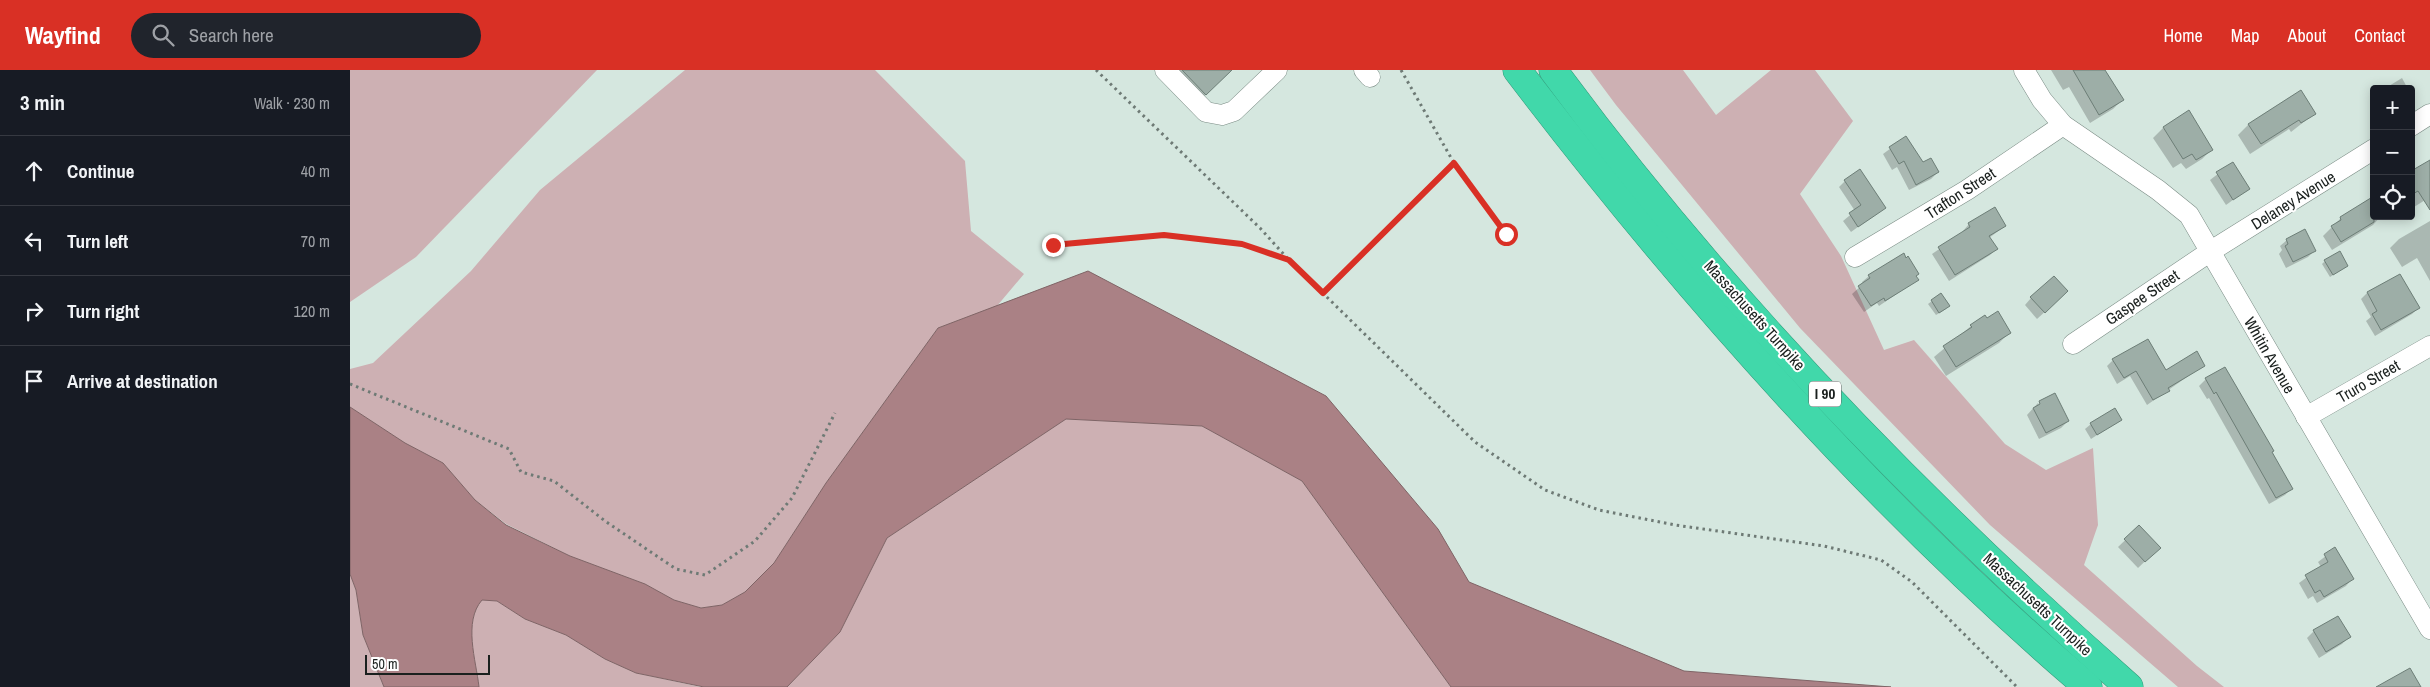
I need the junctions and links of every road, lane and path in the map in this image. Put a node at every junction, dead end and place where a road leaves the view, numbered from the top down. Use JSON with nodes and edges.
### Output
{"nodes":[{"id":1,"x":1096,"y":70,"type":"edge"},
{"id":2,"x":1166,"y":70,"type":"edge"},
{"id":3,"x":1277,"y":70,"type":"edge"},
{"id":4,"x":1401,"y":70,"type":"edge"},
{"id":5,"x":1517,"y":70,"type":"edge"},
{"id":6,"x":1552,"y":70,"type":"edge"},
{"id":7,"x":2024,"y":70,"type":"edge"},
{"id":8,"x":2430,"y":114,"type":"edge"},
{"id":9,"x":2415,"y":123,"type":"edge"},
{"id":10,"x":2062,"y":124,"type":"junction"},
{"id":11,"x":2370,"y":152,"type":"edge"},
{"id":12,"x":1454,"y":163,"type":"junction"},
{"id":13,"x":1506,"y":234,"type":"dead end"},
{"id":14,"x":1053,"y":245,"type":"dead end"},
{"id":15,"x":2211,"y":251,"type":"junction"},
{"id":16,"x":1855,"y":257,"type":"dead end"},
{"id":17,"x":1289,"y":260,"type":"junction"},
{"id":18,"x":1323,"y":293,"type":"junction"},
{"id":19,"x":2073,"y":344,"type":"dead end"},
{"id":20,"x":2430,"y":346,"type":"edge"},
{"id":21,"x":350,"y":384,"type":"edge"},
{"id":22,"x":835,"y":413,"type":"dead end"},
{"id":23,"x":2306,"y":417,"type":"junction"},
{"id":24,"x":2430,"y":629,"type":"edge"},
{"id":25,"x":2018,"y":687,"type":"edge"},
{"id":26,"x":2088,"y":687,"type":"edge"},
{"id":27,"x":2129,"y":687,"type":"edge"}],
"edges":[{"from":1,"to":17,"type":"path"},
{"from":2,"to":3,"type":"street"},
{"from":4,"to":12,"type":"path"},
{"from":5,"to":26,"type":"highway","name":"Massachusetts Turnpike","number":"I 90"},
{"from":6,"to":27,"type":"highway","name":"Massachusetts Turnpike","number":"I 90"},
{"from":7,"to":10,"type":"street","name":"Whitin Avenue"},
{"from":8,"to":9,"type":"street"},
{"from":10,"to":15,"type":"street","name":"Whitin Avenue"},
{"from":10,"to":16,"type":"street","name":"Trafton Street"},
{"from":11,"to":15,"type":"street","name":"Delaney Avenue"},
{"from":12,"to":13,"type":"path"},
{"from":12,"to":18,"type":"path"},
{"from":14,"to":17,"type":"path"},
{"from":15,"to":19,"type":"street","name":"Gaspee Street"},
{"from":15,"to":23,"type":"street","name":"Whitin Avenue"},
{"from":17,"to":18,"type":"path"},
{"from":18,"to":25,"type":"path"},
{"from":20,"to":23,"type":"street","name":"Truro Street"},
{"from":21,"to":22,"type":"path"},
{"from":23,"to":24,"type":"street","name":"Whitin Avenue"}]}
